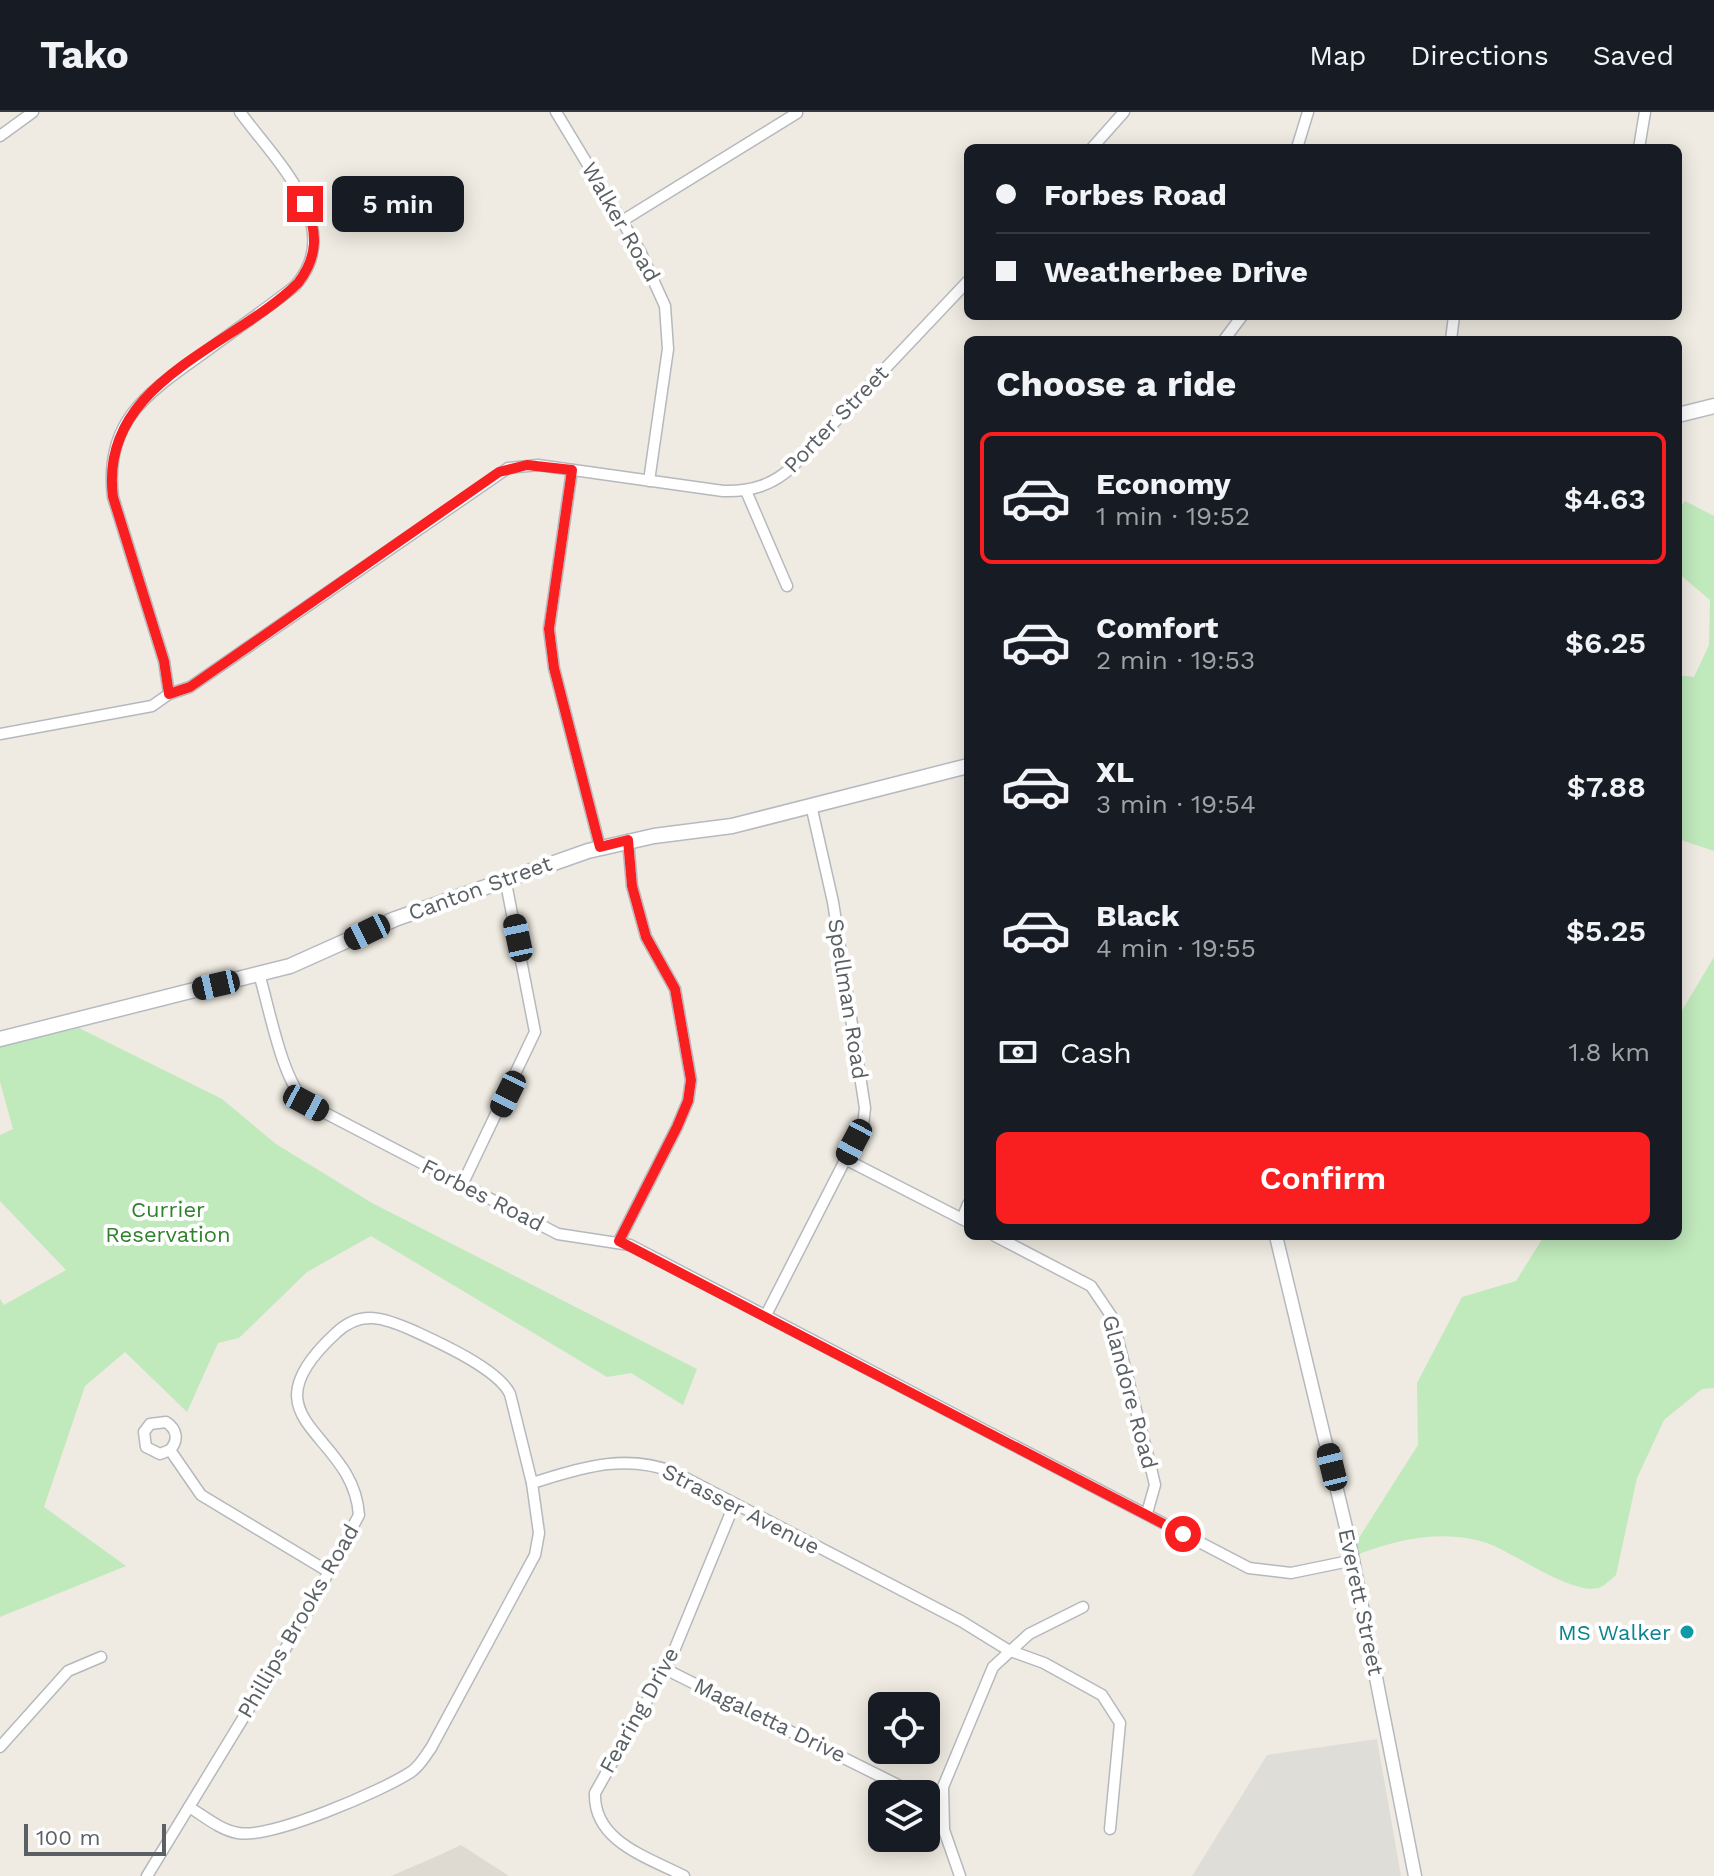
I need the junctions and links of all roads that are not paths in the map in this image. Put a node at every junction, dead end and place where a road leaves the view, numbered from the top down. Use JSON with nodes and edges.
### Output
{"nodes":[{"id":1,"x":33,"y":112,"type":"edge"},
{"id":2,"x":240,"y":112,"type":"edge"},
{"id":3,"x":556,"y":112,"type":"edge"},
{"id":4,"x":1124,"y":112,"type":"edge"},
{"id":5,"x":1308,"y":112,"type":"edge"},
{"id":6,"x":1645,"y":112,"type":"edge"},
{"id":7,"x":797,"y":113,"type":"edge"},
{"id":8,"x":0,"y":136,"type":"edge"},
{"id":9,"x":1096,"y":144,"type":"edge"},
{"id":10,"x":1298,"y":144,"type":"edge"},
{"id":11,"x":1640,"y":144,"type":"edge"},
{"id":12,"x":622,"y":221,"type":"junction"},
{"id":13,"x":964,"y":285,"type":"edge"},
{"id":14,"x":1714,"y":406,"type":"edge"},
{"id":15,"x":1682,"y":414,"type":"edge"},
{"id":16,"x":572,"y":470,"type":"junction"},
{"id":17,"x":649,"y":481,"type":"junction"},
{"id":18,"x":746,"y":491,"type":"junction"},
{"id":19,"x":787,"y":586,"type":"dead end"},
{"id":20,"x":169,"y":694,"type":"junction"},
{"id":21,"x":0,"y":734,"type":"edge"},
{"id":22,"x":964,"y":767,"type":"edge"},
{"id":23,"x":811,"y":805,"type":"junction"},
{"id":24,"x":628,"y":840,"type":"junction"},
{"id":25,"x":600,"y":847,"type":"junction"},
{"id":26,"x":505,"y":878,"type":"junction"},
{"id":27,"x":259,"y":974,"type":"junction"},
{"id":28,"x":0,"y":1039,"type":"edge"},
{"id":29,"x":845,"y":1159,"type":"junction"},
{"id":30,"x":462,"y":1185,"type":"junction"},
{"id":31,"x":964,"y":1219,"type":"edge"},
{"id":32,"x":1003,"y":1240,"type":"edge"},
{"id":33,"x":1277,"y":1240,"type":"edge"},
{"id":34,"x":619,"y":1241,"type":"junction"},
{"id":35,"x":766,"y":1315,"type":"junction"},
{"id":36,"x":170,"y":1450,"type":"dead end"},
{"id":37,"x":532,"y":1483,"type":"junction"},
{"id":38,"x":734,"y":1505,"type":"junction"},
{"id":39,"x":1147,"y":1513,"type":"junction"},
{"id":40,"x":1354,"y":1560,"type":"junction"},
{"id":41,"x":329,"y":1572,"type":"junction"},
{"id":42,"x":1083,"y":1607,"type":"dead end"},
{"id":43,"x":1008,"y":1650,"type":"junction"},
{"id":44,"x":101,"y":1657,"type":"dead end"},
{"id":45,"x":665,"y":1669,"type":"junction"},
{"id":46,"x":0,"y":1747,"type":"edge"},
{"id":47,"x":888,"y":1780,"type":"edge"},
{"id":48,"x":941,"y":1804,"type":"joint"},
{"id":49,"x":189,"y":1807,"type":"junction"},
{"id":50,"x":1110,"y":1829,"type":"dead end"},
{"id":51,"x":147,"y":1876,"type":"edge"},
{"id":52,"x":684,"y":1876,"type":"edge"},
{"id":53,"x":960,"y":1876,"type":"edge"},
{"id":54,"x":1415,"y":1876,"type":"edge"}],
"edges":[{"from":1,"to":8,"type":"street"},
{"from":2,"to":20,"type":"street"},
{"from":3,"to":12,"type":"street","name":"Walker Road"},
{"from":4,"to":9,"type":"street"},
{"from":5,"to":10,"type":"street"},
{"from":6,"to":11,"type":"street"},
{"from":7,"to":12,"type":"street"},
{"from":12,"to":17,"type":"street","name":"Walker Road"},
{"from":13,"to":18,"type":"street","name":"Porter Street"},
{"from":14,"to":15,"type":"main road"},
{"from":16,"to":17,"type":"street","name":"Porter Street"},
{"from":16,"to":20,"type":"street","name":"Porter Street"},
{"from":16,"to":25,"type":"street"},
{"from":17,"to":18,"type":"street","name":"Porter Street"},
{"from":18,"to":19,"type":"street"},
{"from":20,"to":21,"type":"street","name":"Porter Street"},
{"from":22,"to":23,"type":"main road","name":"Canton Street"},
{"from":23,"to":24,"type":"main road","name":"Canton Street"},
{"from":23,"to":29,"type":"street","name":"Spellman Road"},
{"from":24,"to":25,"type":"main road","name":"Canton Street"},
{"from":24,"to":34,"type":"street"},
{"from":25,"to":26,"type":"main road","name":"Canton Street"},
{"from":26,"to":27,"type":"main road","name":"Canton Street"},
{"from":26,"to":30,"type":"street"},
{"from":27,"to":28,"type":"main road","name":"Canton Street"},
{"from":27,"to":30,"type":"street","name":"Forbes Road"},
{"from":29,"to":31,"type":"street"},
{"from":29,"to":35,"type":"street","name":"Spellman Road"},
{"from":30,"to":34,"type":"street","name":"Forbes Road"},
{"from":32,"to":39,"type":"street","name":"Glandore Road"},
{"from":33,"to":40,"type":"street","name":"Everett Street"},
{"from":34,"to":35,"type":"street","name":"Forbes Road"},
{"from":35,"to":39,"type":"street","name":"Forbes Road"},
{"from":36,"to":41,"type":"street"},
{"from":37,"to":38,"type":"street","name":"Strasser Avenue"},
{"from":37,"to":41,"type":"street","name":"Phillips Brooks Road"},
{"from":37,"to":49,"type":"street"},
{"from":38,"to":43,"type":"street","name":"Strasser Avenue"},
{"from":38,"to":45,"type":"street","name":"Fearing Drive"},
{"from":39,"to":40,"type":"street","name":"Forbes Road"},
{"from":40,"to":54,"type":"street","name":"Everett Street"},
{"from":41,"to":49,"type":"street","name":"Phillips Brooks Road"},
{"from":42,"to":43,"type":"street"},
{"from":43,"to":48,"type":"street"},
{"from":43,"to":50,"type":"street","name":"Strasser Avenue"},
{"from":44,"to":46,"type":"street"},
{"from":45,"to":47,"type":"street","name":"Magaletta Drive"},
{"from":45,"to":52,"type":"street","name":"Fearing Drive"},
{"from":48,"to":53,"type":"street"},
{"from":49,"to":51,"type":"street","name":"Phillips Brooks Road"}]}
